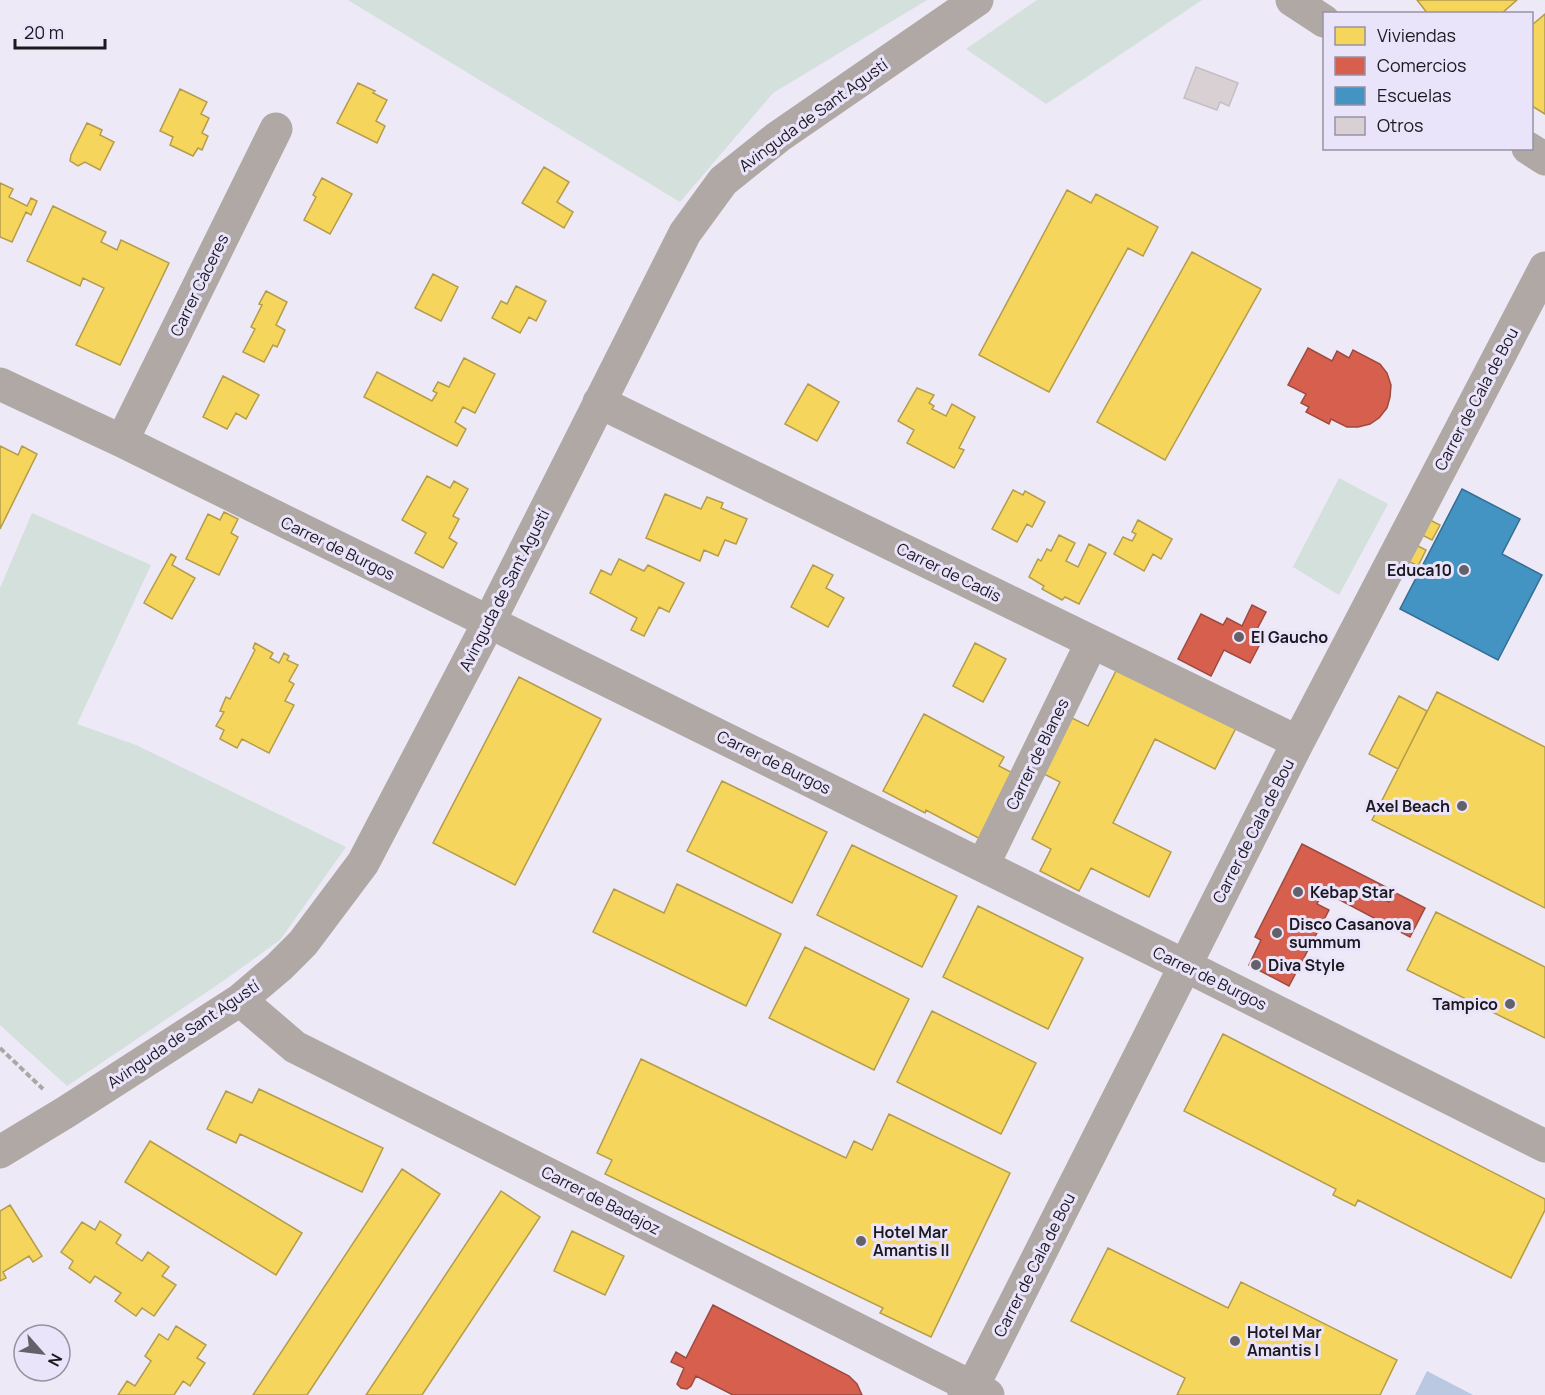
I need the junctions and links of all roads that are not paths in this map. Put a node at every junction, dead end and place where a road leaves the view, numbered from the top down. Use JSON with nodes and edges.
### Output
{"nodes":[{"id":1,"x":977,"y":0,"type":"edge"},
{"id":2,"x":1292,"y":0,"type":"edge"},
{"id":3,"x":1323,"y":20,"type":"edge"},
{"id":4,"x":276,"y":129,"type":"dead end"},
{"id":5,"x":1531,"y":150,"type":"edge"},
{"id":6,"x":1545,"y":159,"type":"edge"},
{"id":7,"x":1545,"y":268,"type":"edge"},
{"id":8,"x":0,"y":384,"type":"edge"},
{"id":9,"x":599,"y":402,"type":"junction"},
{"id":10,"x":122,"y":441,"type":"junction"},
{"id":11,"x":489,"y":622,"type":"junction"},
{"id":12,"x":1092,"y":642,"type":"junction"},
{"id":13,"x":1298,"y":742,"type":"junction"},
{"id":14,"x":983,"y":865,"type":"junction"},
{"id":15,"x":1185,"y":965,"type":"junction"},
{"id":16,"x":240,"y":1000,"type":"junction"},
{"id":17,"x":1545,"y":1146,"type":"edge"},
{"id":18,"x":0,"y":1152,"type":"edge"},
{"id":19,"x":975,"y":1392,"type":"edge"}],
"edges":[{"from":1,"to":9,"type":"street","name":"Avinguda de Sant Agustí"},
{"from":2,"to":3,"type":"street"},
{"from":4,"to":10,"type":"street","name":"Carrer Càceres"},
{"from":5,"to":6,"type":"street"},
{"from":7,"to":13,"type":"street","name":"Carrer de Cala de Bou"},
{"from":8,"to":10,"type":"street","name":"Carrer de Burgos"},
{"from":9,"to":11,"type":"street","name":"Avinguda de Sant Agustí"},
{"from":9,"to":12,"type":"street","name":"Carrer de Cadis"},
{"from":10,"to":11,"type":"street","name":"Carrer de Burgos"},
{"from":11,"to":14,"type":"street","name":"Carrer de Burgos"},
{"from":11,"to":16,"type":"street","name":"Avinguda de Sant Agustí"},
{"from":12,"to":13,"type":"street","name":"Carrer de Cadis"},
{"from":12,"to":14,"type":"street","name":"Carrer de Blanes"},
{"from":13,"to":15,"type":"street","name":"Carrer de Cala de Bou"},
{"from":14,"to":15,"type":"street","name":"Carrer de Burgos"},
{"from":15,"to":17,"type":"street","name":"Carrer de Burgos"},
{"from":15,"to":19,"type":"street","name":"Carrer de Cala de Bou"},
{"from":16,"to":18,"type":"street","name":"Avinguda de Sant Agustí"},
{"from":16,"to":19,"type":"street","name":"Carrer de Badajoz"}]}
